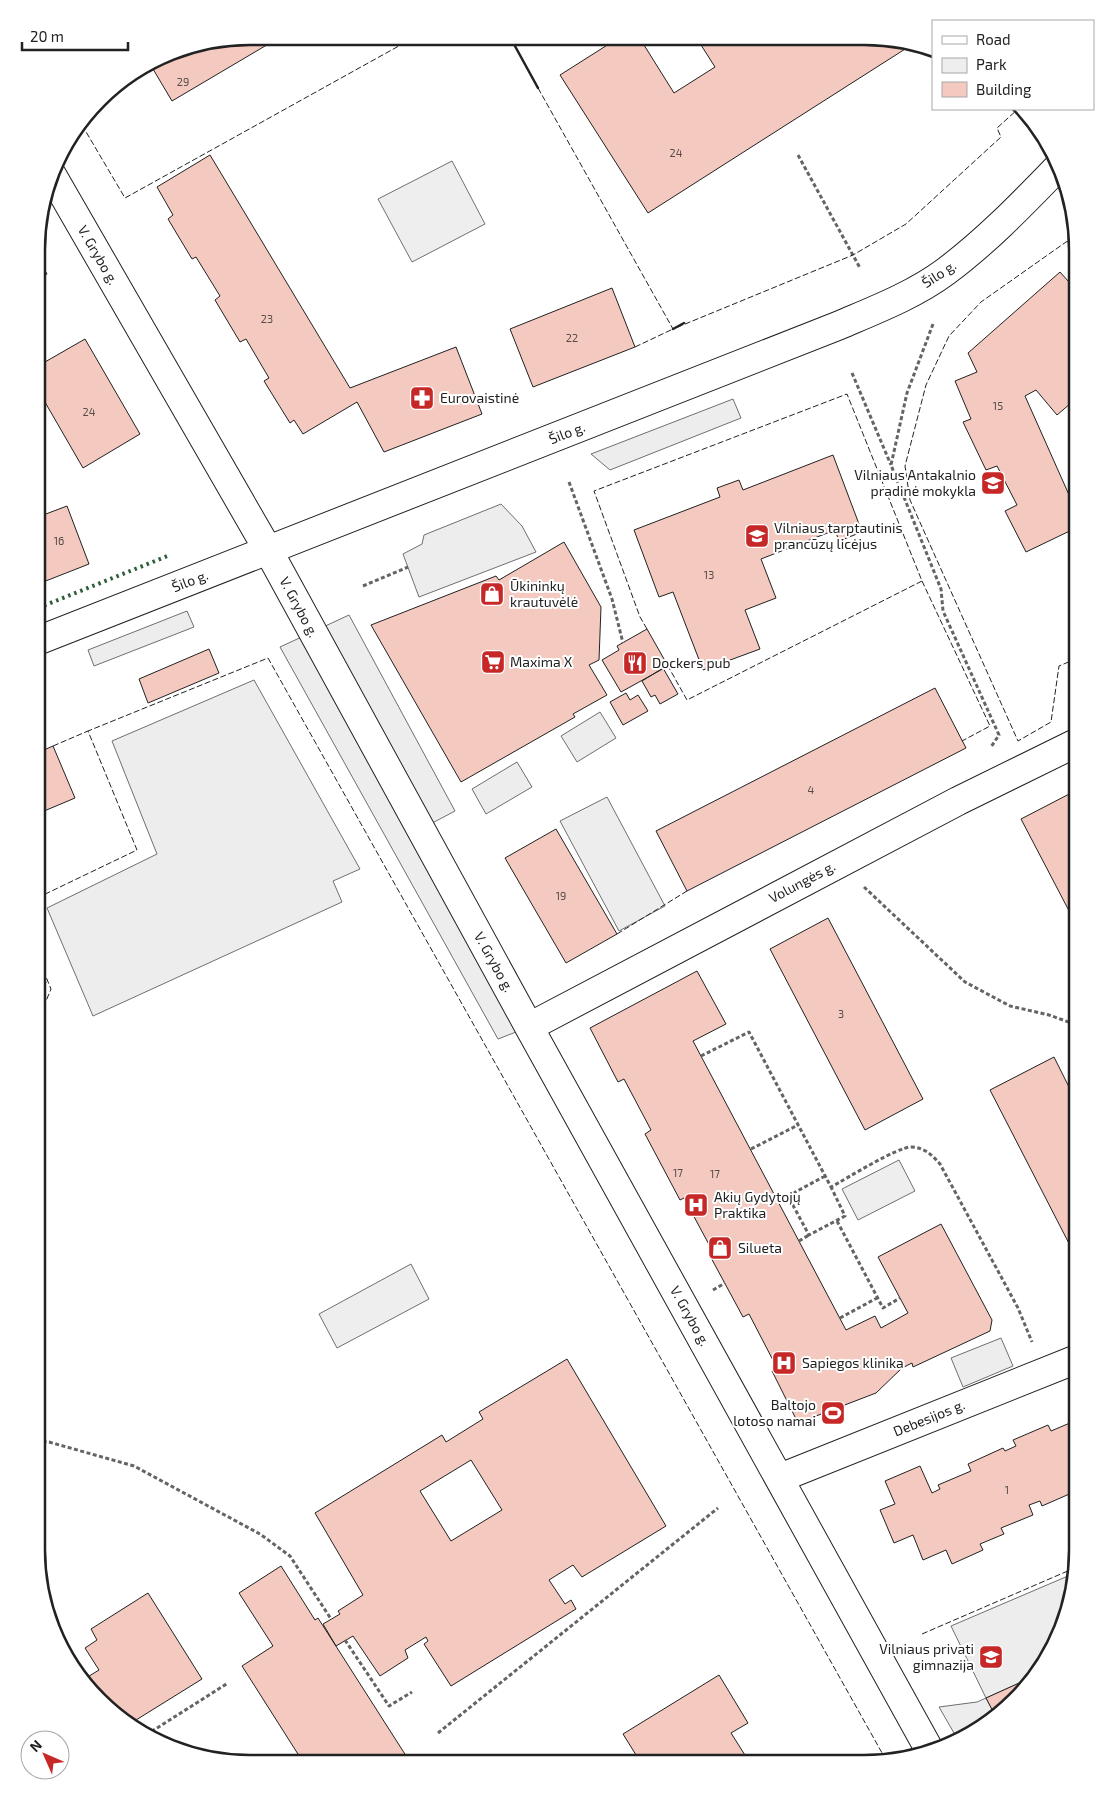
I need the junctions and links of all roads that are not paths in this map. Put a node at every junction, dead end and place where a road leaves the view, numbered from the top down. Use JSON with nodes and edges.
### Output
{"nodes":[{"id":1,"x":1053,"y":172,"type":"edge"},
{"id":2,"x":56,"y":183,"type":"edge"},
{"id":3,"x":268,"y":550,"type":"junction"},
{"id":4,"x":45,"y":638,"type":"edge"},
{"id":5,"x":1069,"y":746,"type":"edge"},
{"id":6,"x":529,"y":1027,"type":"junction"},
{"id":7,"x":1069,"y":1362,"type":"edge"},
{"id":8,"x":780,"y":1478,"type":"junction"},
{"id":9,"x":927,"y":1745,"type":"edge"}],
"edges":[{"from":1,"to":3,"type":"street","name":"Šilo g."},
{"from":2,"to":3,"type":"street","name":"V. Grybo g."},
{"from":3,"to":4,"type":"street","name":"Šilo g."},
{"from":3,"to":6,"type":"street","name":"V. Grybo g."},
{"from":5,"to":6,"type":"street","name":"Volungės g."},
{"from":6,"to":8,"type":"street","name":"V. Grybo g."},
{"from":7,"to":8,"type":"street","name":"Debesijos g."},
{"from":8,"to":9,"type":"street","name":"V. Grybo g."}]}
